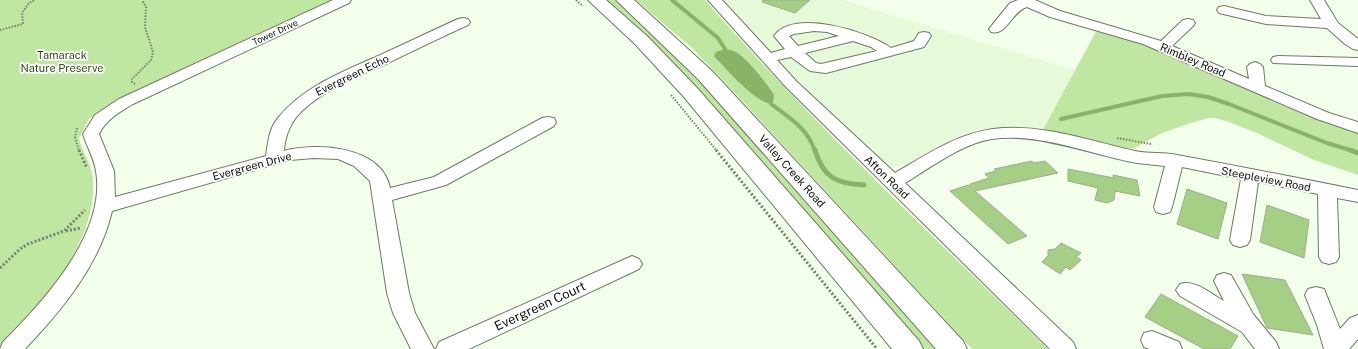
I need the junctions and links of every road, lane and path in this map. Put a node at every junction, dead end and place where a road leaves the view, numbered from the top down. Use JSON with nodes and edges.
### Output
{"nodes":[{"id":1,"x":35,"y":0,"type":"edge"},
{"id":2,"x":142,"y":0,"type":"edge"},
{"id":3,"x":344,"y":0,"type":"edge"},
{"id":4,"x":576,"y":0,"type":"edge"},
{"id":5,"x":624,"y":0,"type":"edge"},
{"id":6,"x":715,"y":0,"type":"edge"},
{"id":7,"x":1317,"y":0,"type":"edge"},
{"id":8,"x":1027,"y":1,"type":"edge"},
{"id":9,"x":590,"y":4,"type":"edge"},
{"id":10,"x":1224,"y":10,"type":"dead end"},
{"id":11,"x":463,"y":22,"type":"dead end"},
{"id":12,"x":1188,"y":23,"type":"dead end"},
{"id":13,"x":1331,"y":24,"type":"junction"},
{"id":14,"x":996,"y":29,"type":"dead end"},
{"id":15,"x":0,"y":30,"type":"edge"},
{"id":16,"x":924,"y":36,"type":"dead end"},
{"id":17,"x":854,"y":37,"type":"junction"},
{"id":18,"x":1358,"y":46,"type":"edge"},
{"id":19,"x":1163,"y":47,"type":"junction"},
{"id":20,"x":796,"y":52,"type":"junction"},
{"id":21,"x":889,"y":53,"type":"junction"},
{"id":22,"x":767,"y":58,"type":"junction"},
{"id":23,"x":1278,"y":60,"type":"dead end"},
{"id":24,"x":1358,"y":62,"type":"edge"},
{"id":25,"x":1255,"y":67,"type":"dead end"},
{"id":26,"x":1258,"y":88,"type":"junction"},
{"id":27,"x":133,"y":89,"type":"dead end"},
{"id":28,"x":669,"y":93,"type":"dead end"},
{"id":29,"x":548,"y":122,"type":"dead end"},
{"id":30,"x":80,"y":124,"type":"dead end"},
{"id":31,"x":1358,"y":128,"type":"edge"},
{"id":32,"x":275,"y":158,"type":"junction"},
{"id":33,"x":1175,"y":160,"type":"junction"},
{"id":34,"x":87,"y":170,"type":"dead end"},
{"id":35,"x":1250,"y":176,"type":"junction"},
{"id":36,"x":892,"y":183,"type":"junction"},
{"id":37,"x":1327,"y":190,"type":"junction"},
{"id":38,"x":383,"y":196,"type":"junction"},
{"id":39,"x":1358,"y":196,"type":"edge"},
{"id":40,"x":95,"y":207,"type":"junction"},
{"id":41,"x":1163,"y":207,"type":"dead end"},
{"id":42,"x":1240,"y":240,"type":"dead end"},
{"id":43,"x":1329,"y":257,"type":"dead end"},
{"id":44,"x":632,"y":264,"type":"dead end"},
{"id":45,"x":0,"y":268,"type":"edge"},
{"id":46,"x":1224,"y":281,"type":"dead end"},
{"id":47,"x":1187,"y":290,"type":"dead end"},
{"id":48,"x":1316,"y":295,"type":"dead end"},
{"id":49,"x":1358,"y":324,"type":"edge"},
{"id":50,"x":1250,"y":328,"type":"junction"},
{"id":51,"x":11,"y":349,"type":"edge"},
{"id":52,"x":424,"y":349,"type":"edge"},
{"id":53,"x":447,"y":349,"type":"edge"},
{"id":54,"x":877,"y":349,"type":"edge"},
{"id":55,"x":909,"y":349,"type":"edge"},
{"id":56,"x":953,"y":349,"type":"edge"},
{"id":57,"x":1064,"y":349,"type":"edge"},
{"id":58,"x":1268,"y":349,"type":"edge"},
{"id":59,"x":1336,"y":349,"type":"edge"}],
"edges":[{"from":1,"to":15,"type":"path"},
{"from":2,"to":27,"type":"path"},
{"from":3,"to":40,"type":"street","name":"Tower Drive"},
{"from":4,"to":9,"type":"path"},
{"from":5,"to":56,"type":"main road","name":"Valley Creek Road"},
{"from":6,"to":22,"type":"street","name":"Afton Road"},
{"from":7,"to":13,"type":"street"},
{"from":8,"to":14,"type":"street"},
{"from":8,"to":19,"type":"street","name":"Rimbley Road"},
{"from":9,"to":55,"type":"main road"},
{"from":10,"to":13,"type":"street"},
{"from":11,"to":32,"type":"street","name":"Evergreen Echo"},
{"from":12,"to":19,"type":"street"},
{"from":13,"to":18,"type":"street"},
{"from":16,"to":21,"type":"street"},
{"from":17,"to":20,"type":"street"},
{"from":17,"to":20,"type":"street"},
{"from":17,"to":21,"type":"street"},
{"from":19,"to":26,"type":"street","name":"Rimbley Road"},
{"from":20,"to":21,"type":"street"},
{"from":20,"to":22,"type":"street"},
{"from":22,"to":36,"type":"street","name":"Afton Road"},
{"from":23,"to":24,"type":"street"},
{"from":25,"to":26,"type":"street"},
{"from":26,"to":31,"type":"street","name":"Rimbley Road"},
{"from":28,"to":54,"type":"path"},
{"from":29,"to":38,"type":"street"},
{"from":30,"to":34,"type":"path"},
{"from":32,"to":38,"type":"street","name":"Evergreen Drive"},
{"from":32,"to":40,"type":"street","name":"Evergreen Drive"},
{"from":33,"to":35,"type":"street","name":"Steepleview Road"},
{"from":33,"to":36,"type":"street","name":"Steepleview Road"},
{"from":33,"to":41,"type":"street"},
{"from":35,"to":37,"type":"street","name":"Steepleview Road"},
{"from":35,"to":42,"type":"street"},
{"from":36,"to":57,"type":"street","name":"Afton Road"},
{"from":37,"to":39,"type":"street","name":"Steepleview Road"},
{"from":37,"to":43,"type":"street"},
{"from":38,"to":52,"type":"street","name":"Evergreen Drive"},
{"from":40,"to":45,"type":"path"},
{"from":40,"to":51,"type":"street","name":"Tower Drive"},
{"from":44,"to":53,"type":"street","name":"Evergreen Court"},
{"from":46,"to":50,"type":"street"},
{"from":47,"to":50,"type":"street"},
{"from":48,"to":59,"type":"street"},
{"from":49,"to":59,"type":"street"},
{"from":50,"to":58,"type":"street"}]}
